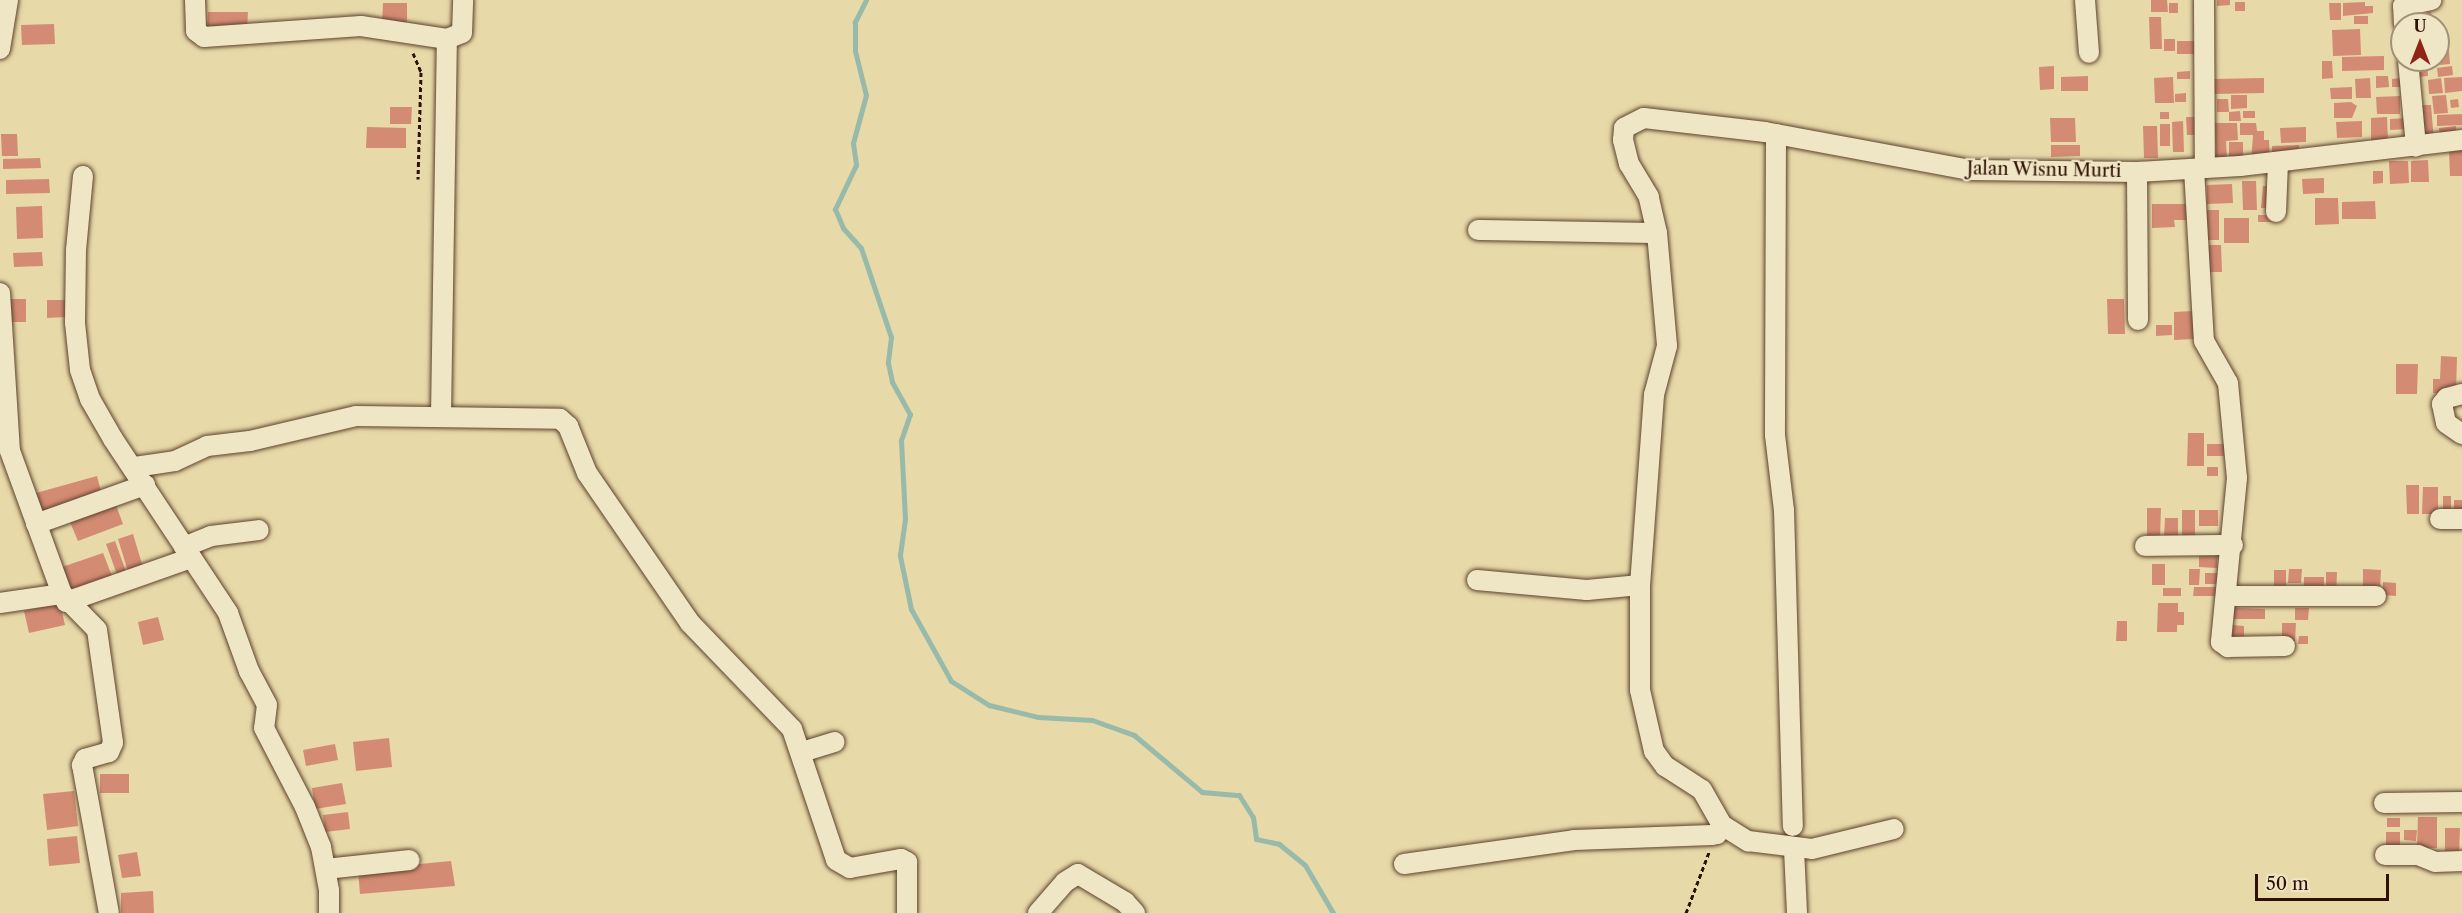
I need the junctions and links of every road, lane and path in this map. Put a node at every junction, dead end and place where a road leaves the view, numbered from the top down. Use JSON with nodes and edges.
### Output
{"nodes":[{"id":1,"x":8,"y":0,"type":"edge"},
{"id":2,"x":195,"y":0,"type":"edge"},
{"id":3,"x":463,"y":0,"type":"edge"},
{"id":4,"x":2085,"y":0,"type":"edge"},
{"id":5,"x":2204,"y":0,"type":"edge"},
{"id":6,"x":2431,"y":0,"type":"edge"},
{"id":7,"x":2398,"y":10,"type":"edge"},
{"id":8,"x":414,"y":36,"type":"junction"},
{"id":9,"x":447,"y":39,"type":"junction"},
{"id":10,"x":0,"y":49,"type":"edge"},
{"id":11,"x":2089,"y":53,"type":"dead end"},
{"id":12,"x":2409,"y":72,"type":"edge"},
{"id":13,"x":1776,"y":134,"type":"junction"},
{"id":14,"x":2462,"y":140,"type":"edge"},
{"id":15,"x":2416,"y":147,"type":"junction"},
{"id":16,"x":2278,"y":164,"type":"junction"},
{"id":17,"x":2199,"y":168,"type":"junction"},
{"id":18,"x":2137,"y":172,"type":"junction"},
{"id":19,"x":83,"y":176,"type":"dead end"},
{"id":20,"x":418,"y":179,"type":"dead end"},
{"id":21,"x":2276,"y":212,"type":"dead end"},
{"id":22,"x":1478,"y":230,"type":"dead end"},
{"id":23,"x":1657,"y":233,"type":"junction"},
{"id":24,"x":0,"y":293,"type":"edge"},
{"id":25,"x":2138,"y":320,"type":"dead end"},
{"id":26,"x":2462,"y":394,"type":"edge"},
{"id":27,"x":441,"y":415,"type":"junction"},
{"id":28,"x":2462,"y":434,"type":"edge"},
{"id":29,"x":135,"y":467,"type":"junction"},
{"id":30,"x":145,"y":485,"type":"junction"},
{"id":31,"x":2440,"y":519,"type":"dead end"},
{"id":32,"x":2462,"y":519,"type":"edge"},
{"id":33,"x":36,"y":524,"type":"junction"},
{"id":34,"x":259,"y":530,"type":"dead end"},
{"id":35,"x":2233,"y":544,"type":"junction"},
{"id":36,"x":2145,"y":546,"type":"dead end"},
{"id":37,"x":188,"y":553,"type":"junction"},
{"id":38,"x":1478,"y":580,"type":"dead end"},
{"id":39,"x":1640,"y":585,"type":"junction"},
{"id":40,"x":2226,"y":596,"type":"junction"},
{"id":41,"x":2376,"y":596,"type":"dead end"},
{"id":42,"x":64,"y":598,"type":"junction"},
{"id":43,"x":0,"y":603,"type":"edge"},
{"id":44,"x":2285,"y":646,"type":"dead end"},
{"id":45,"x":834,"y":742,"type":"dead end"},
{"id":46,"x":802,"y":752,"type":"junction"},
{"id":47,"x":2462,"y":802,"type":"edge"},
{"id":48,"x":2384,"y":803,"type":"dead end"},
{"id":49,"x":1793,"y":826,"type":"dead end"},
{"id":50,"x":1894,"y":829,"type":"dead end"},
{"id":51,"x":1720,"y":830,"type":"junction"},
{"id":52,"x":1794,"y":849,"type":"junction"},
{"id":53,"x":2385,"y":855,"type":"dead end"},
{"id":54,"x":410,"y":860,"type":"dead end"},
{"id":55,"x":2462,"y":861,"type":"edge"},
{"id":56,"x":1404,"y":864,"type":"dead end"},
{"id":57,"x":326,"y":869,"type":"junction"},
{"id":58,"x":109,"y":913,"type":"edge"},
{"id":59,"x":329,"y":913,"type":"edge"},
{"id":60,"x":907,"y":913,"type":"edge"},
{"id":61,"x":1038,"y":913,"type":"edge"},
{"id":62,"x":1135,"y":913,"type":"edge"},
{"id":63,"x":1686,"y":913,"type":"edge"},
{"id":64,"x":1797,"y":913,"type":"edge"}],
"edges":[{"from":1,"to":10,"type":"street"},
{"from":2,"to":8,"type":"street"},
{"from":3,"to":9,"type":"street"},
{"from":4,"to":11,"type":"street"},
{"from":5,"to":17,"type":"street"},
{"from":6,"to":7,"type":"street"},
{"from":8,"to":9,"type":"street"},
{"from":8,"to":20,"type":"path"},
{"from":9,"to":27,"type":"street"},
{"from":12,"to":15,"type":"street"},
{"from":13,"to":18,"type":"street","name":"Jalan Wisnu Murti"},
{"from":13,"to":23,"type":"street","name":"Jalan Wisnu Murti"},
{"from":13,"to":49,"type":"street"},
{"from":14,"to":15,"type":"street","name":"Jalan Wisnu Murti"},
{"from":15,"to":16,"type":"street","name":"Jalan Wisnu Murti"},
{"from":16,"to":17,"type":"street","name":"Jalan Wisnu Murti"},
{"from":16,"to":21,"type":"street"},
{"from":17,"to":18,"type":"street","name":"Jalan Wisnu Murti"},
{"from":17,"to":35,"type":"street"},
{"from":18,"to":25,"type":"street"},
{"from":19,"to":29,"type":"street"},
{"from":22,"to":23,"type":"street"},
{"from":23,"to":39,"type":"street"},
{"from":24,"to":33,"type":"street"},
{"from":26,"to":28,"type":"street"},
{"from":27,"to":29,"type":"street"},
{"from":27,"to":46,"type":"street"},
{"from":29,"to":30,"type":"street"},
{"from":30,"to":33,"type":"street"},
{"from":30,"to":37,"type":"street"},
{"from":31,"to":32,"type":"street"},
{"from":33,"to":42,"type":"street"},
{"from":34,"to":37,"type":"street"},
{"from":35,"to":36,"type":"street"},
{"from":35,"to":40,"type":"street"},
{"from":37,"to":42,"type":"street"},
{"from":37,"to":57,"type":"street"},
{"from":38,"to":39,"type":"street"},
{"from":39,"to":51,"type":"street"},
{"from":40,"to":41,"type":"street"},
{"from":40,"to":44,"type":"street"},
{"from":42,"to":43,"type":"street"},
{"from":42,"to":58,"type":"street"},
{"from":45,"to":46,"type":"street"},
{"from":46,"to":60,"type":"street"},
{"from":47,"to":48,"type":"street"},
{"from":50,"to":52,"type":"street"},
{"from":51,"to":52,"type":"street"},
{"from":51,"to":56,"type":"street"},
{"from":51,"to":63,"type":"path"},
{"from":52,"to":64,"type":"street"},
{"from":53,"to":55,"type":"street"},
{"from":54,"to":57,"type":"street"},
{"from":57,"to":59,"type":"street"},
{"from":61,"to":62,"type":"street"}]}
